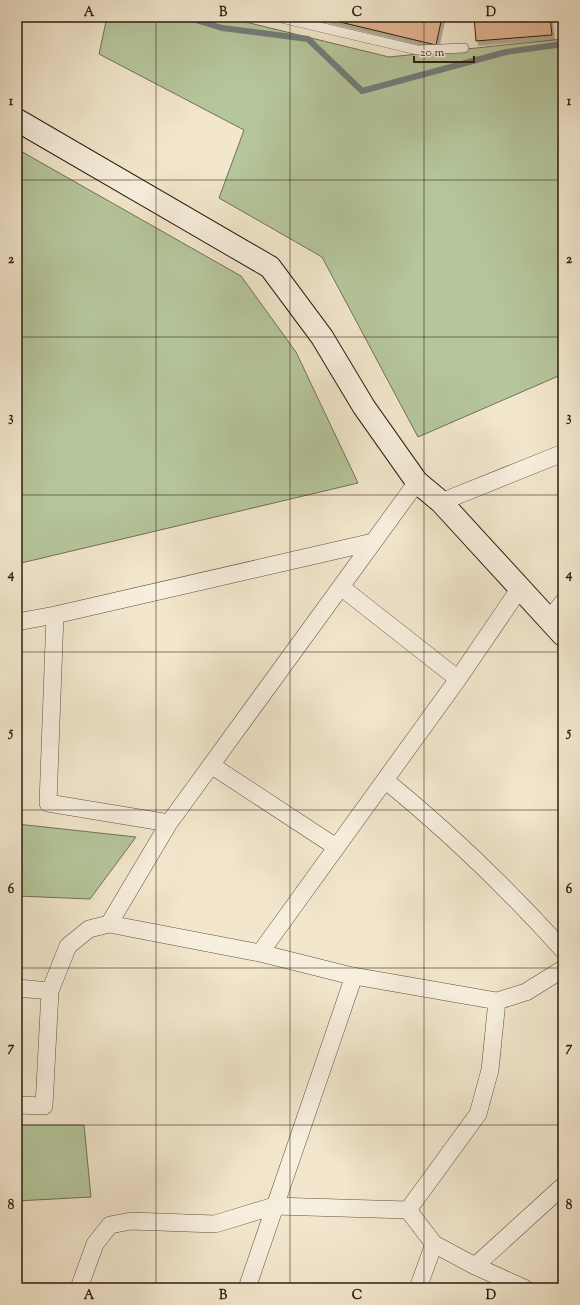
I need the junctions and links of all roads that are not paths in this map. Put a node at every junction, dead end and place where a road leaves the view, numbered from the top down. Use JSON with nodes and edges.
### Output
{"nodes":[{"id":1,"x":277,"y":17,"type":"edge"},
{"id":2,"x":464,"y":48,"type":"dead end"},
{"id":3,"x":17,"y":120,"type":"edge"},
{"id":4,"x":563,"y":453,"type":"edge"},
{"id":5,"x":416,"y":482,"type":"junction"},
{"id":6,"x":441,"y":502,"type":"junction"},
{"id":7,"x":373,"y":542,"type":"junction"},
{"id":8,"x":341,"y":586,"type":"junction"},
{"id":9,"x":520,"y":588,"type":"junction"},
{"id":10,"x":563,"y":602,"type":"edge"},
{"id":11,"x":55,"y":615,"type":"junction"},
{"id":12,"x":17,"y":622,"type":"edge"},
{"id":13,"x":556,"y":628,"type":"edge"},
{"id":14,"x":458,"y":679,"type":"junction"},
{"id":15,"x":211,"y":766,"type":"junction"},
{"id":16,"x":385,"y":780,"type":"junction"},
{"id":17,"x":170,"y":823,"type":"junction"},
{"id":18,"x":336,"y":847,"type":"junction"},
{"id":19,"x":109,"y":924,"type":"junction"},
{"id":20,"x":563,"y":950,"type":"edge"},
{"id":21,"x":260,"y":953,"type":"junction"},
{"id":22,"x":563,"y":969,"type":"edge"},
{"id":23,"x":354,"y":976,"type":"junction"},
{"id":24,"x":17,"y":988,"type":"edge"},
{"id":25,"x":50,"y":991,"type":"junction"},
{"id":26,"x":497,"y":1001,"type":"junction"},
{"id":27,"x":17,"y":1105,"type":"edge"},
{"id":28,"x":563,"y":1186,"type":"edge"},
{"id":29,"x":274,"y":1206,"type":"junction"},
{"id":30,"x":408,"y":1210,"type":"junction"},
{"id":31,"x":434,"y":1244,"type":"junction"},
{"id":32,"x":476,"y":1266,"type":"junction"},
{"id":33,"x":80,"y":1288,"type":"edge"},
{"id":34,"x":247,"y":1288,"type":"edge"},
{"id":35,"x":418,"y":1288,"type":"edge"},
{"id":36,"x":524,"y":1288,"type":"edge"}],
"edges":[{"from":1,"to":2,"type":"lane"},
{"from":3,"to":5,"type":"street"},
{"from":4,"to":6,"type":"street"},
{"from":5,"to":6,"type":"street"},
{"from":5,"to":7,"type":"street"},
{"from":6,"to":9,"type":"street"},
{"from":7,"to":8,"type":"street"},
{"from":7,"to":11,"type":"street"},
{"from":8,"to":14,"type":"street"},
{"from":8,"to":15,"type":"street"},
{"from":9,"to":13,"type":"street"},
{"from":9,"to":14,"type":"street"},
{"from":10,"to":13,"type":"street"},
{"from":11,"to":12,"type":"street"},
{"from":11,"to":17,"type":"street"},
{"from":14,"to":16,"type":"street"},
{"from":15,"to":17,"type":"street"},
{"from":15,"to":18,"type":"street"},
{"from":16,"to":18,"type":"street"},
{"from":16,"to":20,"type":"street"},
{"from":17,"to":19,"type":"street"},
{"from":18,"to":21,"type":"street"},
{"from":19,"to":21,"type":"street"},
{"from":19,"to":25,"type":"street"},
{"from":21,"to":23,"type":"street"},
{"from":22,"to":26,"type":"street"},
{"from":23,"to":26,"type":"street"},
{"from":23,"to":29,"type":"street"},
{"from":24,"to":25,"type":"street"},
{"from":25,"to":27,"type":"street"},
{"from":26,"to":30,"type":"street"},
{"from":28,"to":32,"type":"street"},
{"from":29,"to":30,"type":"street"},
{"from":29,"to":33,"type":"street"},
{"from":29,"to":34,"type":"street"},
{"from":30,"to":31,"type":"street"},
{"from":31,"to":32,"type":"street"},
{"from":31,"to":35,"type":"street"},
{"from":32,"to":36,"type":"street"}]}
